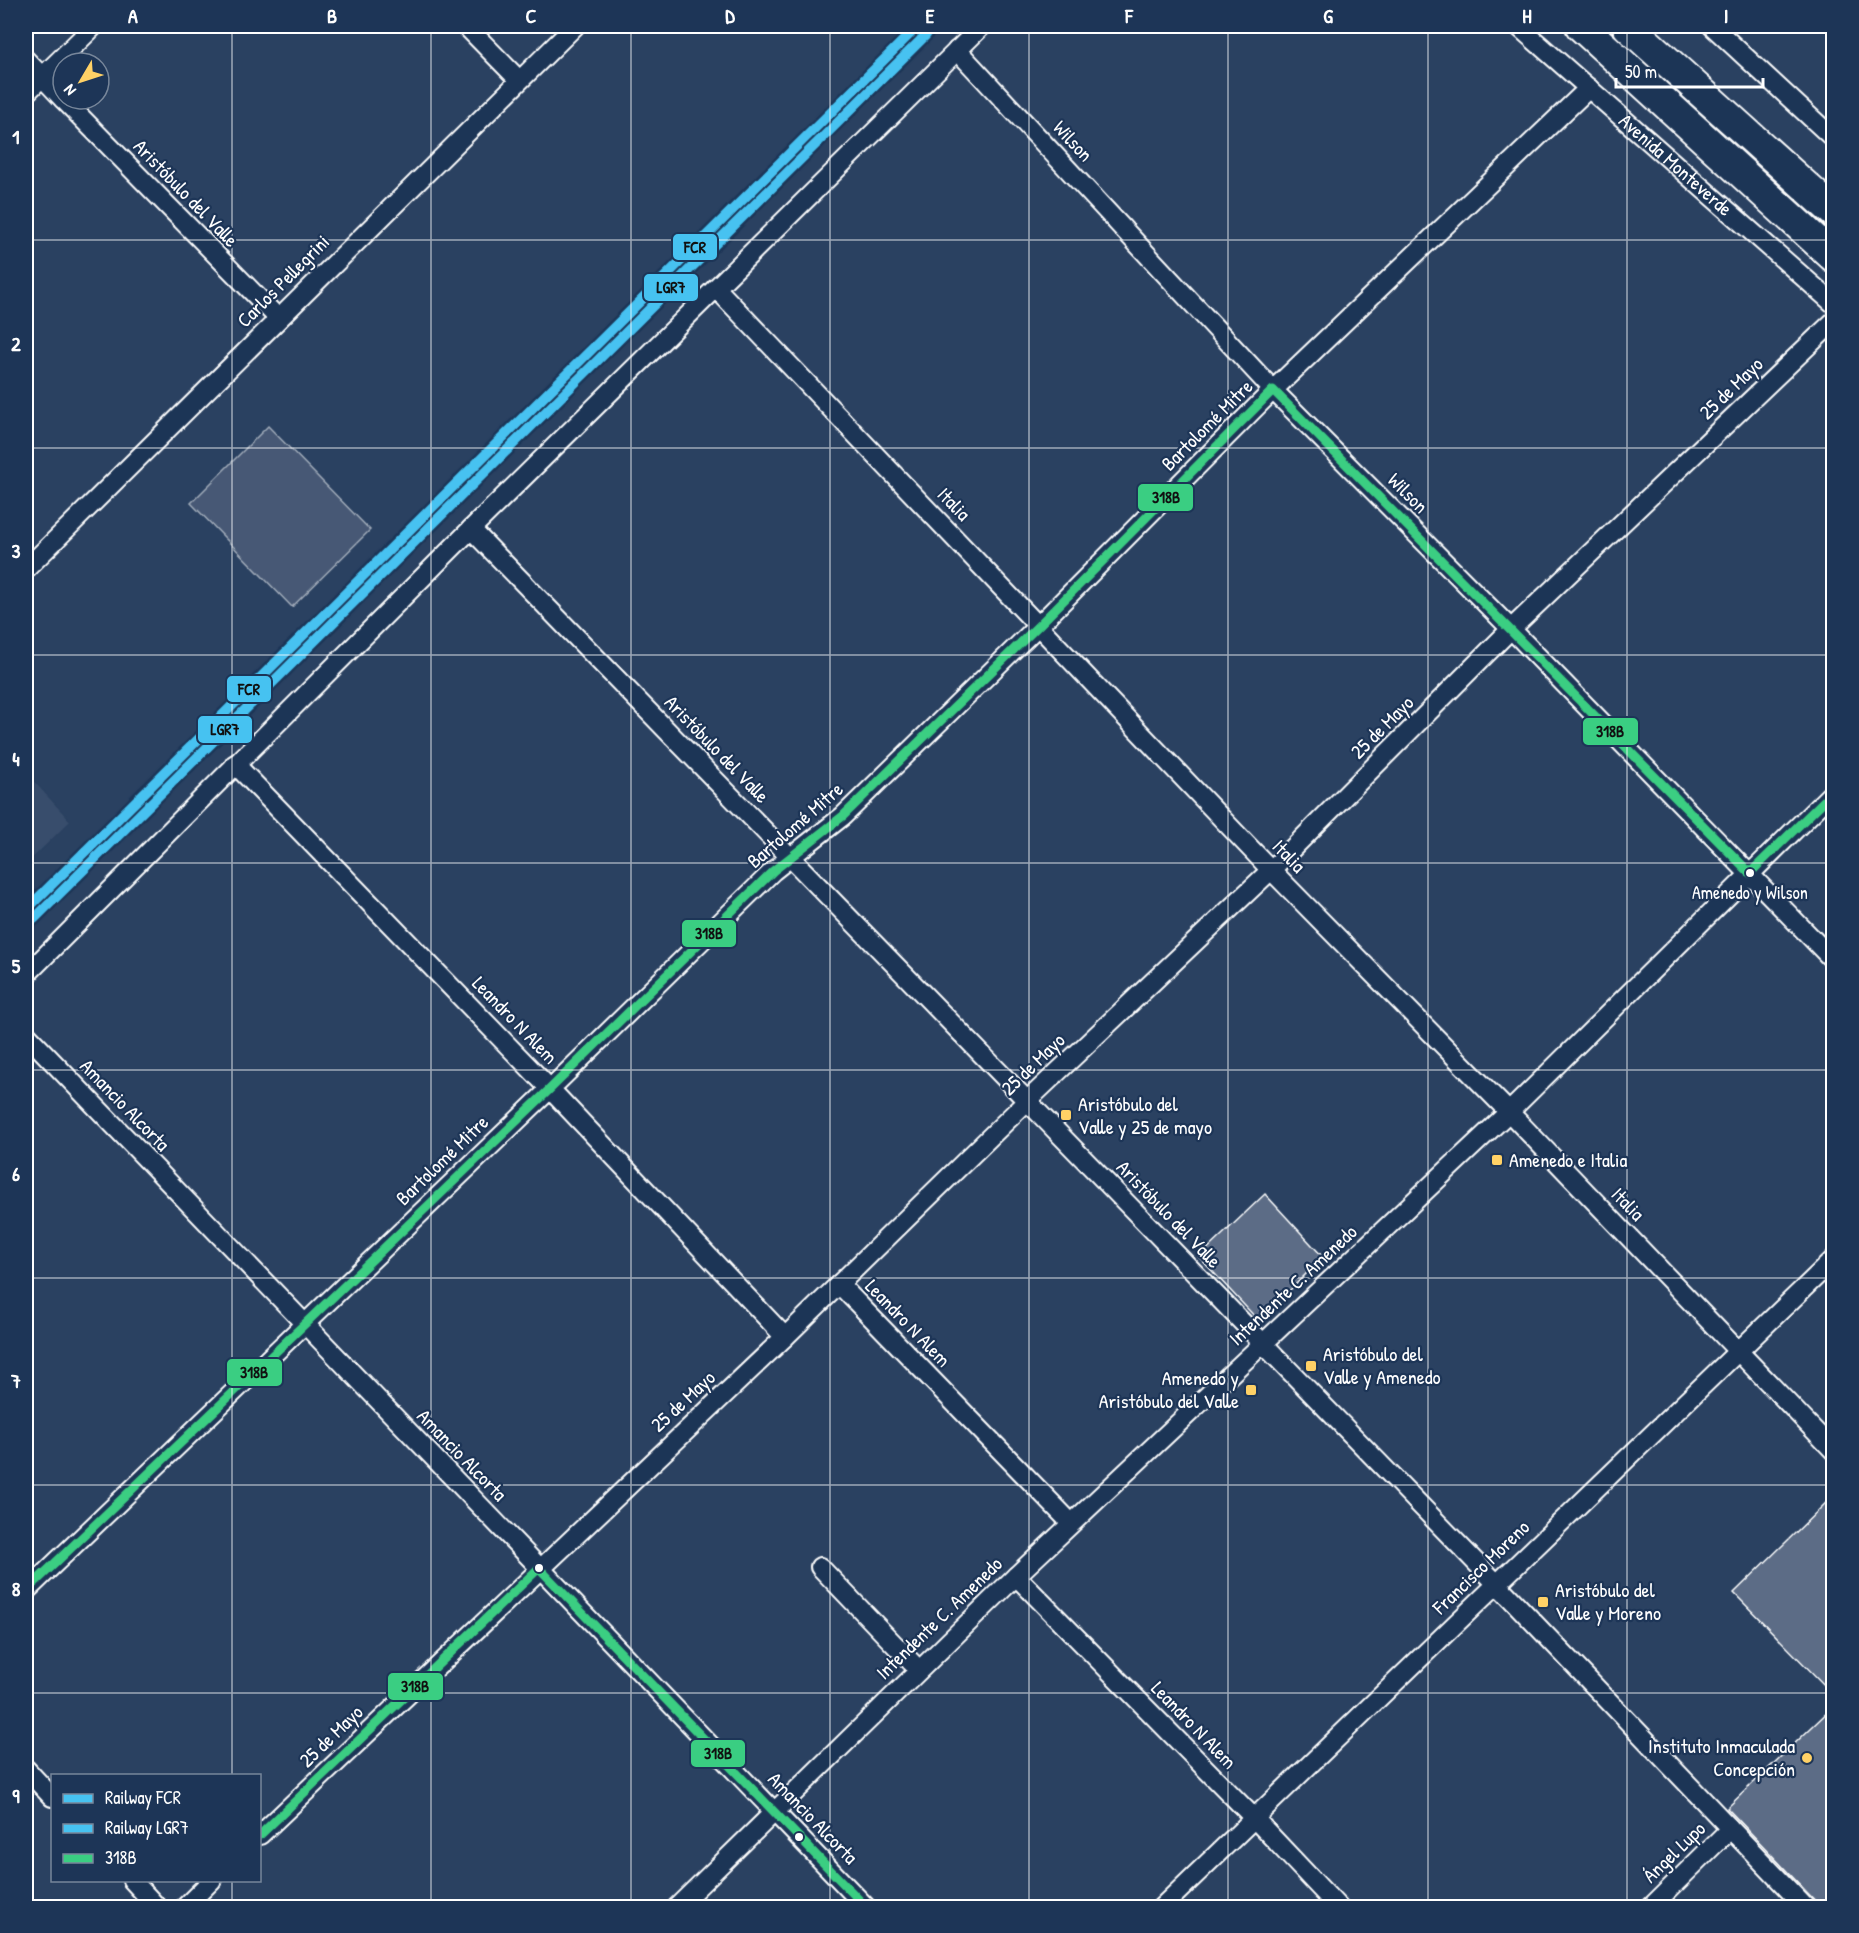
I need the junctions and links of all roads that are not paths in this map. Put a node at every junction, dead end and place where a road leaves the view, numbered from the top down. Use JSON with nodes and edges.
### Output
{"nodes":[{"id":1,"x":94,"y":26,"type":"edge"},
{"id":2,"x":466,"y":26,"type":"edge"},
{"id":3,"x":574,"y":26,"type":"edge"},
{"id":4,"x":982,"y":26,"type":"edge"},
{"id":5,"x":1518,"y":26,"type":"edge"},
{"id":6,"x":1581,"y":26,"type":"edge"},
{"id":7,"x":1628,"y":26,"type":"edge"},
{"id":8,"x":1712,"y":26,"type":"edge"},
{"id":9,"x":957,"y":50,"type":"junction"},
{"id":10,"x":26,"y":60,"type":"edge"},
{"id":11,"x":42,"y":77,"type":"junction"},
{"id":12,"x":519,"y":80,"type":"junction"},
{"id":13,"x":51,"y":86,"type":"edge"},
{"id":14,"x":1589,"y":88,"type":"junction"},
{"id":15,"x":26,"y":93,"type":"edge"},
{"id":16,"x":75,"y":111,"type":"edge"},
{"id":17,"x":1833,"y":139,"type":"edge"},
{"id":18,"x":1833,"y":212,"type":"edge"},
{"id":19,"x":1833,"y":257,"type":"edge"},
{"id":20,"x":716,"y":288,"type":"junction"},
{"id":21,"x":1833,"y":304,"type":"edge"},
{"id":22,"x":278,"y":318,"type":"junction"},
{"id":23,"x":1833,"y":321,"type":"edge"},
{"id":24,"x":1273,"y":390,"type":"junction"},
{"id":25,"x":471,"y":529,"type":"junction"},
{"id":26,"x":29,"y":558,"type":"edge"},
{"id":27,"x":1039,"y":625,"type":"junction"},
{"id":28,"x":1511,"y":629,"type":"junction"},
{"id":29,"x":235,"y":764,"type":"junction"},
{"id":30,"x":1833,"y":791,"type":"edge"},
{"id":31,"x":791,"y":856,"type":"junction"},
{"id":32,"x":1271,"y":870,"type":"junction"},
{"id":33,"x":1750,"y":873,"type":"junction"},
{"id":34,"x":1833,"y":961,"type":"edge"},
{"id":35,"x":26,"y":975,"type":"edge"},
{"id":36,"x":26,"y":1034,"type":"edge"},
{"id":37,"x":550,"y":1089,"type":"junction"},
{"id":38,"x":1028,"y":1100,"type":"junction"},
{"id":39,"x":1509,"y":1112,"type":"junction"},
{"id":40,"x":1833,"y":1259,"type":"edge"},
{"id":41,"x":839,"y":1284,"type":"junction"},
{"id":42,"x":303,"y":1324,"type":"junction"},
{"id":43,"x":784,"y":1337,"type":"junction"},
{"id":44,"x":1263,"y":1343,"type":"junction"},
{"id":45,"x":1738,"y":1351,"type":"junction"},
{"id":46,"x":1833,"y":1451,"type":"edge"},
{"id":47,"x":1071,"y":1524,"type":"junction"},
{"id":48,"x":819,"y":1567,"type":"dead end"},
{"id":49,"x":539,"y":1568,"type":"junction"},
{"id":50,"x":1016,"y":1576,"type":"junction"},
{"id":51,"x":1496,"y":1583,"type":"junction"},
{"id":52,"x":26,"y":1591,"type":"edge"},
{"id":53,"x":918,"y":1669,"type":"junction"},
{"id":54,"x":26,"y":1769,"type":"edge"},
{"id":55,"x":51,"y":1796,"type":"edge"},
{"id":56,"x":775,"y":1810,"type":"junction"},
{"id":57,"x":1254,"y":1818,"type":"junction"},
{"id":58,"x":1730,"y":1829,"type":"junction"},
{"id":59,"x":261,"y":1834,"type":"edge"},
{"id":60,"x":133,"y":1882,"type":"edge"},
{"id":61,"x":211,"y":1882,"type":"edge"},
{"id":62,"x":158,"y":1908,"type":"edge"},
{"id":63,"x":184,"y":1908,"type":"edge"},
{"id":64,"x":676,"y":1908,"type":"edge"},
{"id":65,"x":867,"y":1908,"type":"edge"},
{"id":66,"x":1161,"y":1908,"type":"edge"},
{"id":67,"x":1339,"y":1908,"type":"edge"},
{"id":68,"x":1650,"y":1908,"type":"edge"},
{"id":69,"x":1806,"y":1908,"type":"edge"}],
"edges":[{"from":1,"to":11,"type":"street"},
{"from":2,"to":12,"type":"street"},
{"from":3,"to":12,"type":"street","name":"Carlos Pellegrini"},
{"from":4,"to":9,"type":"street"},
{"from":5,"to":14,"type":"street","name":"Avenida Monteverde"},
{"from":6,"to":19,"type":"main road","name":"Avenida Monteverde"},
{"from":7,"to":18,"type":"main road"},
{"from":8,"to":17,"type":"street"},
{"from":9,"to":20,"type":"street"},
{"from":9,"to":24,"type":"street","name":"Wilson"},
{"from":10,"to":11,"type":"street","name":"Aristóbulo del Valle"},
{"from":11,"to":13,"type":"street","name":"Aristóbulo del Valle"},
{"from":11,"to":15,"type":"street"},
{"from":12,"to":22,"type":"street","name":"Carlos Pellegrini"},
{"from":14,"to":21,"type":"street","name":"Avenida Monteverde"},
{"from":14,"to":24,"type":"street","name":"Bartolomé Mitre"},
{"from":16,"to":22,"type":"street","name":"Aristóbulo del Valle"},
{"from":20,"to":25,"type":"street"},
{"from":20,"to":27,"type":"street","name":"Italia"},
{"from":22,"to":26,"type":"street","name":"Carlos Pellegrini"},
{"from":23,"to":28,"type":"street","name":"25 de Mayo"},
{"from":24,"to":27,"type":"street","name":"Bartolomé Mitre"},
{"from":24,"to":28,"type":"street","name":"Wilson"},
{"from":25,"to":29,"type":"street"},
{"from":25,"to":31,"type":"street","name":"Aristóbulo del Valle"},
{"from":27,"to":31,"type":"street","name":"Bartolomé Mitre"},
{"from":27,"to":32,"type":"street","name":"Italia"},
{"from":28,"to":32,"type":"street","name":"25 de Mayo"},
{"from":28,"to":33,"type":"street","name":"Wilson"},
{"from":29,"to":35,"type":"street"},
{"from":29,"to":37,"type":"street","name":"Leandro N Alem"},
{"from":30,"to":33,"type":"street","name":"Intendente C. Amenedo"},
{"from":31,"to":37,"type":"street","name":"Bartolomé Mitre"},
{"from":31,"to":38,"type":"street","name":"Aristóbulo del Valle"},
{"from":32,"to":38,"type":"street","name":"25 de Mayo"},
{"from":32,"to":39,"type":"street","name":"Italia"},
{"from":33,"to":34,"type":"street","name":"Wilson"},
{"from":33,"to":39,"type":"street","name":"Intendente C. Amenedo"},
{"from":36,"to":42,"type":"street","name":"Amancio Alcorta"},
{"from":37,"to":42,"type":"street","name":"Bartolomé Mitre"},
{"from":37,"to":43,"type":"street","name":"Leandro N Alem"},
{"from":38,"to":41,"type":"street","name":"25 de Mayo"},
{"from":38,"to":44,"type":"street","name":"Aristóbulo del Valle"},
{"from":39,"to":44,"type":"street","name":"Intendente C. Amenedo"},
{"from":39,"to":45,"type":"street","name":"Italia"},
{"from":40,"to":45,"type":"street","name":"Francisco Moreno"},
{"from":41,"to":43,"type":"street","name":"25 de Mayo"},
{"from":41,"to":47,"type":"street","name":"Leandro N Alem"},
{"from":42,"to":49,"type":"street","name":"Amancio Alcorta"},
{"from":42,"to":52,"type":"street","name":"Bartolomé Mitre"},
{"from":43,"to":49,"type":"street","name":"25 de Mayo"},
{"from":44,"to":47,"type":"street","name":"Intendente C. Amenedo"},
{"from":44,"to":51,"type":"street","name":"Aristóbulo del Valle"},
{"from":45,"to":46,"type":"street","name":"Italia"},
{"from":45,"to":51,"type":"street","name":"Francisco Moreno"},
{"from":47,"to":50,"type":"street","name":"Intendente C. Amenedo"},
{"from":48,"to":53,"type":"street"},
{"from":49,"to":56,"type":"street","name":"Amancio Alcorta"},
{"from":49,"to":59,"type":"street","name":"25 de Mayo"},
{"from":50,"to":53,"type":"street","name":"Intendente C. Amenedo"},
{"from":50,"to":57,"type":"street","name":"Leandro N Alem"},
{"from":51,"to":57,"type":"street","name":"Francisco Moreno"},
{"from":51,"to":58,"type":"street","name":"Aristóbulo del Valle"},
{"from":53,"to":56,"type":"street","name":"Intendente C. Amenedo"},
{"from":54,"to":55,"type":"street"},
{"from":56,"to":64,"type":"street","name":"Intendente C. Amenedo"},
{"from":56,"to":65,"type":"street","name":"Amancio Alcorta"},
{"from":57,"to":66,"type":"street","name":"Francisco Moreno"},
{"from":57,"to":67,"type":"street","name":"Leandro N Alem"},
{"from":58,"to":68,"type":"street","name":"Ángel Lupo"},
{"from":58,"to":69,"type":"street","name":"Aristóbulo del Valle"},
{"from":60,"to":62,"type":"street"},
{"from":61,"to":63,"type":"street"}]}
